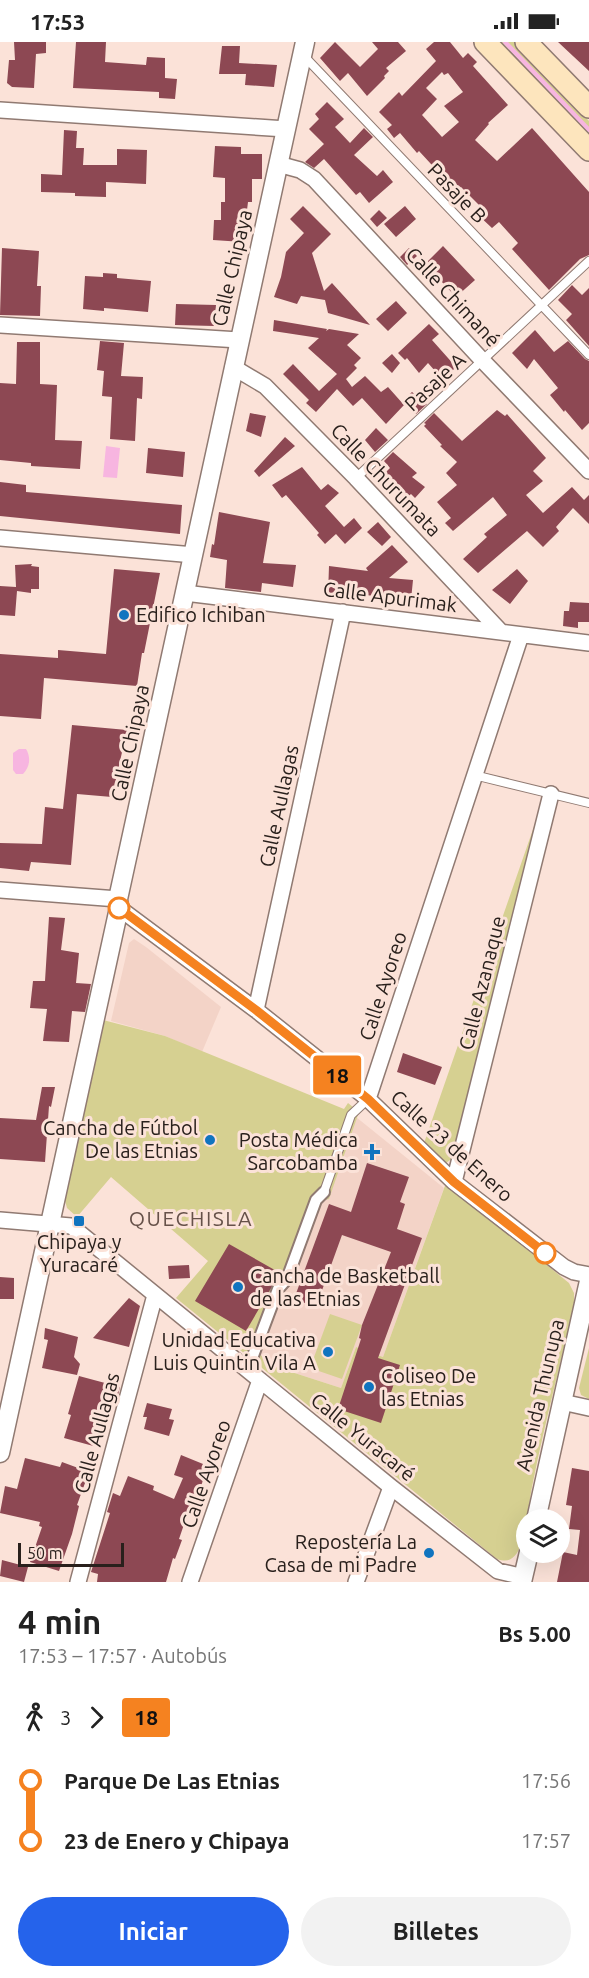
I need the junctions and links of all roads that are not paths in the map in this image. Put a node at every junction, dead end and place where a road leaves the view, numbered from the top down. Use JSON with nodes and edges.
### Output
{"nodes":[{"id":1,"x":485,"y":42,"type":"edge"},
{"id":2,"x":526,"y":42,"type":"edge"},
{"id":3,"x":303,"y":48,"type":"edge"},
{"id":4,"x":589,"y":107,"type":"edge"},
{"id":5,"x":0,"y":110,"type":"edge"},
{"id":6,"x":286,"y":129,"type":"junction"},
{"id":7,"x":589,"y":150,"type":"edge"},
{"id":8,"x":278,"y":164,"type":"junction"},
{"id":9,"x":589,"y":261,"type":"edge"},
{"id":10,"x":542,"y":305,"type":"junction"},
{"id":11,"x":0,"y":325,"type":"edge"},
{"id":12,"x":239,"y":340,"type":"junction"},
{"id":13,"x":589,"y":355,"type":"edge"},
{"id":14,"x":482,"y":360,"type":"junction"},
{"id":15,"x":233,"y":367,"type":"junction"},
{"id":16,"x":589,"y":471,"type":"edge"},
{"id":17,"x":356,"y":478,"type":"junction"},
{"id":18,"x":0,"y":538,"type":"edge"},
{"id":19,"x":194,"y":555,"type":"junction"},
{"id":20,"x":185,"y":593,"type":"junction"},
{"id":21,"x":343,"y":612,"type":"junction"},
{"id":22,"x":501,"y":632,"type":"junction"},
{"id":23,"x":521,"y":635,"type":"junction"},
{"id":24,"x":589,"y":643,"type":"edge"},
{"id":25,"x":474,"y":776,"type":"junction"},
{"id":26,"x":551,"y":794,"type":"junction"},
{"id":27,"x":589,"y":804,"type":"edge"},
{"id":28,"x":0,"y":890,"type":"edge"},
{"id":29,"x":119,"y":904,"type":"junction"},
{"id":30,"x":256,"y":1010,"type":"junction"},
{"id":31,"x":368,"y":1099,"type":"junction"},
{"id":32,"x":454,"y":1182,"type":"junction"},
{"id":33,"x":324,"y":1192,"type":"joint"},
{"id":34,"x":0,"y":1220,"type":"edge"},
{"id":35,"x":49,"y":1225,"type":"junction"},
{"id":36,"x":589,"y":1275,"type":"edge"},
{"id":37,"x":589,"y":1281,"type":"edge"},
{"id":38,"x":155,"y":1295,"type":"junction"},
{"id":39,"x":248,"y":1369,"type":"junction"},
{"id":40,"x":260,"y":1380,"type":"junction"},
{"id":41,"x":562,"y":1402,"type":"junction"},
{"id":42,"x":589,"y":1408,"type":"edge"},
{"id":43,"x":3,"y":1424,"type":"edge"},
{"id":44,"x":0,"y":1453,"type":"edge"},
{"id":45,"x":391,"y":1487,"type":"junction"},
{"id":46,"x":538,"y":1509,"type":"edge"},
{"id":47,"x":527,"y":1563,"type":"edge"},
{"id":48,"x":523,"y":1579,"type":"edge"},
{"id":49,"x":78,"y":1582,"type":"edge"},
{"id":50,"x":190,"y":1582,"type":"edge"},
{"id":51,"x":356,"y":1582,"type":"edge"}],
"edges":[{"from":1,"to":7,"type":"main road"},
{"from":2,"to":4,"type":"main road"},
{"from":3,"to":6,"type":"street","name":"Calle Chipaya"},
{"from":3,"to":10,"type":"lane","name":"Pasaje B"},
{"from":5,"to":6,"type":"street"},
{"from":6,"to":8,"type":"street","name":"Calle Chipaya"},
{"from":8,"to":12,"type":"street","name":"Calle Chipaya"},
{"from":8,"to":14,"type":"street","name":"Calle Chimané"},
{"from":9,"to":10,"type":"lane","name":"Pasaje A"},
{"from":10,"to":13,"type":"lane","name":"Pasaje B"},
{"from":10,"to":14,"type":"lane","name":"Pasaje A"},
{"from":11,"to":12,"type":"street"},
{"from":12,"to":15,"type":"street","name":"Calle Chipaya"},
{"from":14,"to":16,"type":"street","name":"Calle Chimané"},
{"from":14,"to":17,"type":"lane","name":"Pasaje A"},
{"from":15,"to":17,"type":"street","name":"Calle Churumata"},
{"from":15,"to":19,"type":"street","name":"Calle Chipaya"},
{"from":17,"to":22,"type":"street","name":"Calle Churumata"},
{"from":18,"to":19,"type":"street"},
{"from":19,"to":20,"type":"street","name":"Calle Chipaya"},
{"from":20,"to":21,"type":"street","name":"Calle Apurimak"},
{"from":20,"to":29,"type":"street","name":"Calle Chipaya"},
{"from":21,"to":22,"type":"street","name":"Calle Apurimak"},
{"from":21,"to":30,"type":"street","name":"Calle Aullagas"},
{"from":22,"to":23,"type":"street","name":"Calle Apurimak"},
{"from":23,"to":24,"type":"street","name":"Calle Apurimak"},
{"from":23,"to":25,"type":"street","name":"Calle Ayoreo"},
{"from":25,"to":26,"type":"lane"},
{"from":25,"to":31,"type":"street","name":"Calle Ayoreo"},
{"from":26,"to":27,"type":"lane"},
{"from":26,"to":32,"type":"street","name":"Calle Azanaque"},
{"from":28,"to":29,"type":"street"},
{"from":29,"to":30,"type":"street","name":"Calle 23 de Enero"},
{"from":29,"to":35,"type":"street","name":"Calle Chipaya"},
{"from":30,"to":31,"type":"street","name":"Calle 23 de Enero"},
{"from":31,"to":32,"type":"street","name":"Calle 23 de Enero"},
{"from":31,"to":33,"type":"lane","name":"Calle Ayoreo"},
{"from":32,"to":36,"type":"street","name":"Calle 23 de Enero"},
{"from":33,"to":39,"type":"street","name":"Calle Ayoreo"},
{"from":34,"to":35,"type":"street","name":"Calle Yuracaré"},
{"from":35,"to":38,"type":"street","name":"Calle Yuracaré"},
{"from":35,"to":43,"type":"street","name":"Calle Chipaya"},
{"from":37,"to":41,"type":"street","name":"Avenida Thunupa"},
{"from":38,"to":39,"type":"street","name":"Calle Yuracaré"},
{"from":38,"to":49,"type":"street","name":"Calle Aullagas"},
{"from":39,"to":40,"type":"street","name":"Calle Yuracaré"},
{"from":40,"to":45,"type":"street","name":"Calle Yuracaré"},
{"from":40,"to":50,"type":"street","name":"Calle Ayoreo"},
{"from":41,"to":42,"type":"street"},
{"from":41,"to":46,"type":"street","name":"Avenida Thunupa"},
{"from":43,"to":44,"type":"street","name":"Calle Chipaya"},
{"from":45,"to":48,"type":"street","name":"Calle Yuracaré"},
{"from":45,"to":51,"type":"street"},
{"from":47,"to":48,"type":"street"}]}
